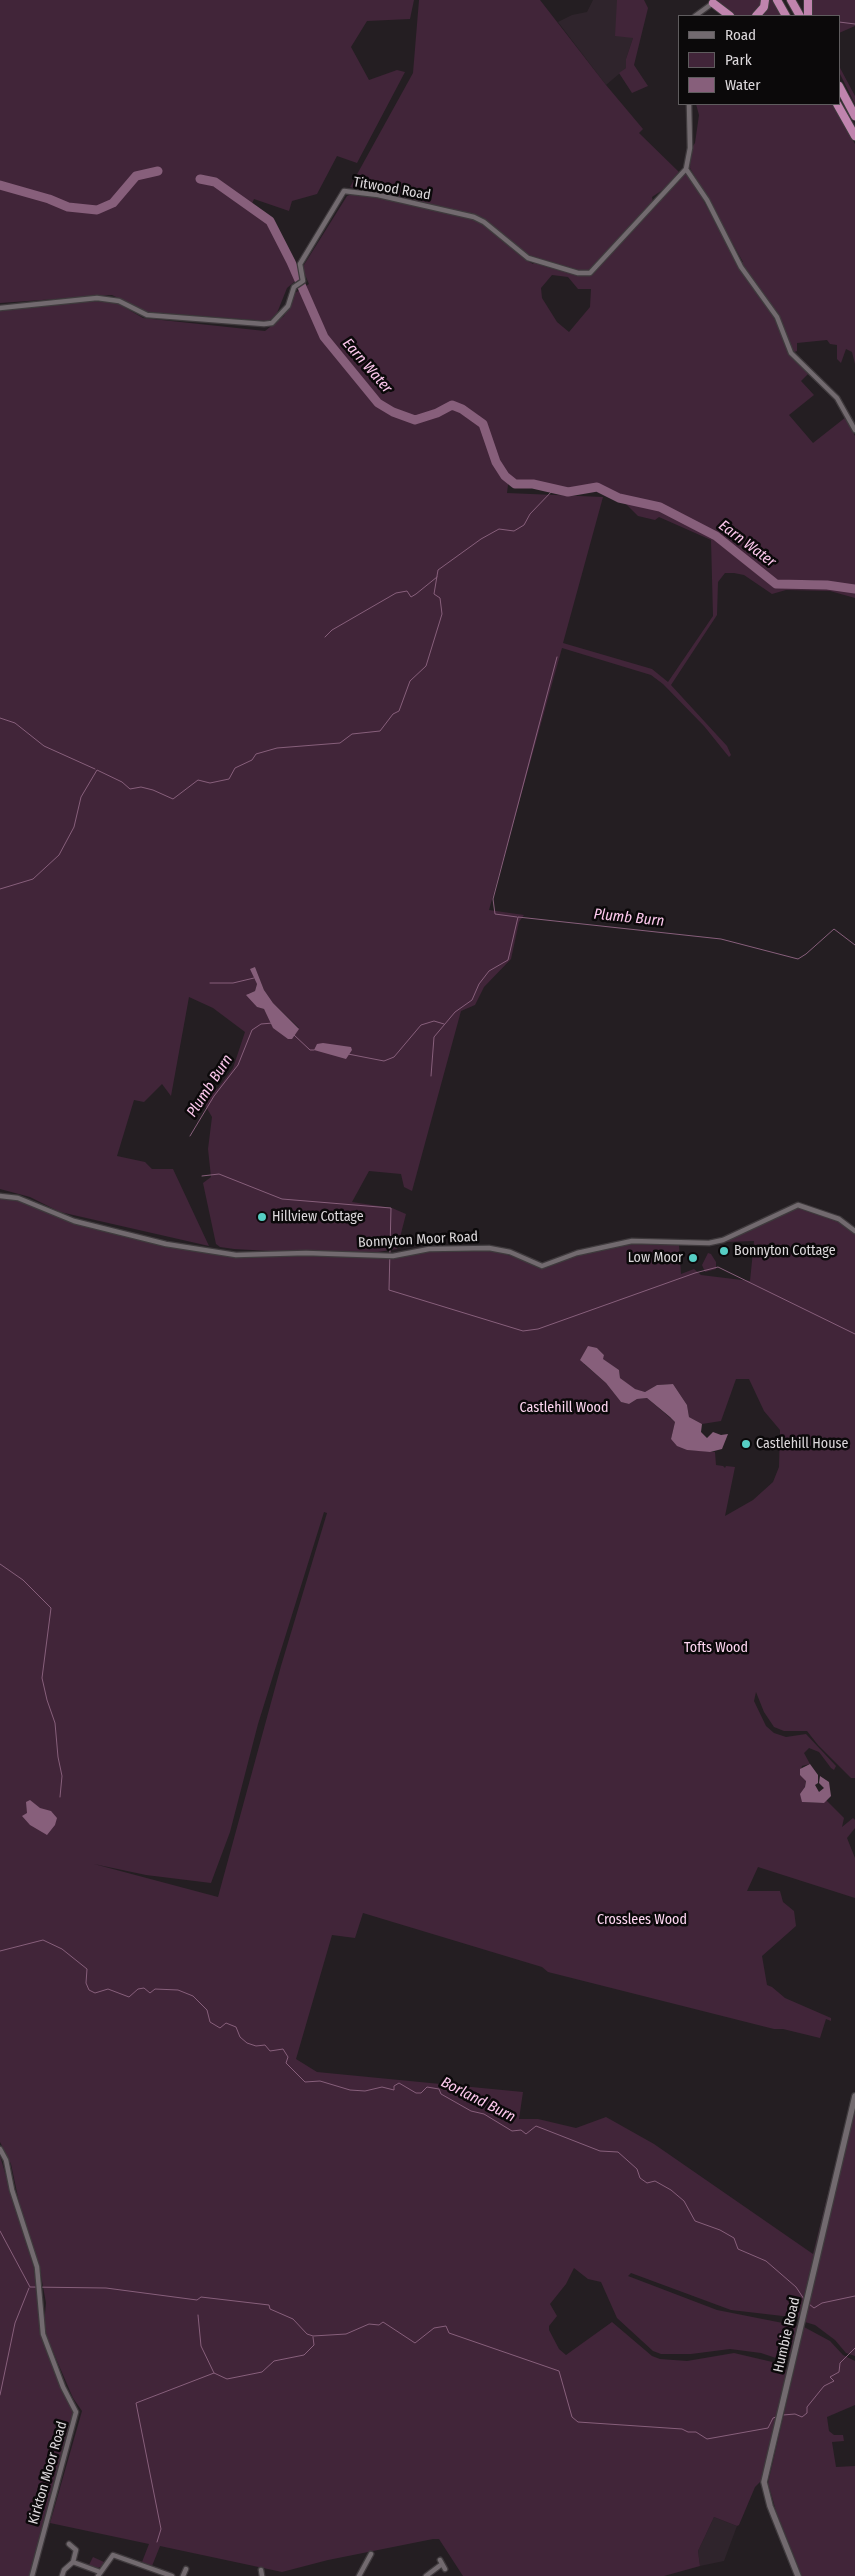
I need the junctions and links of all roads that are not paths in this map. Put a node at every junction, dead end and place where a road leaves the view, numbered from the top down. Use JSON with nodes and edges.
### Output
{"nodes":[{"id":1,"x":765,"y":0,"type":"edge"},
{"id":2,"x":777,"y":0,"type":"edge"},
{"id":3,"x":791,"y":0,"type":"edge"},
{"id":4,"x":808,"y":0,"type":"edge"},
{"id":5,"x":712,"y":1,"type":"edge"},
{"id":6,"x":696,"y":15,"type":"edge"},
{"id":7,"x":720,"y":15,"type":"edge"},
{"id":8,"x":729,"y":15,"type":"edge"},
{"id":9,"x":757,"y":15,"type":"edge"},
{"id":10,"x":785,"y":15,"type":"edge"},
{"id":11,"x":799,"y":15,"type":"edge"},
{"id":12,"x":808,"y":15,"type":"edge"},
{"id":13,"x":840,"y":86,"type":"edge"},
{"id":14,"x":689,"y":105,"type":"edge"},
{"id":15,"x":838,"y":105,"type":"edge"},
{"id":16,"x":855,"y":116,"type":"edge"},
{"id":17,"x":855,"y":136,"type":"edge"},
{"id":18,"x":686,"y":169,"type":"junction"},
{"id":19,"x":0,"y":308,"type":"edge"},
{"id":20,"x":855,"y":430,"type":"edge"},
{"id":21,"x":0,"y":1196,"type":"edge"},
{"id":22,"x":855,"y":1231,"type":"edge"},
{"id":23,"x":855,"y":2096,"type":"edge"},
{"id":24,"x":0,"y":2149,"type":"edge"},
{"id":25,"x":69,"y":2544,"type":"dead end"},
{"id":26,"x":371,"y":2558,"type":"dead end"},
{"id":27,"x":73,"y":2562,"type":"junction"},
{"id":28,"x":186,"y":2569,"type":"dead end"},
{"id":29,"x":444,"y":2569,"type":"dead end"},
{"id":30,"x":99,"y":2574,"type":"edge"},
{"id":31,"x":32,"y":2576,"type":"edge"},
{"id":32,"x":62,"y":2576,"type":"edge"},
{"id":33,"x":172,"y":2576,"type":"edge"},
{"id":34,"x":183,"y":2576,"type":"edge"},
{"id":35,"x":359,"y":2576,"type":"edge"},
{"id":36,"x":426,"y":2576,"type":"edge"},
{"id":37,"x":798,"y":2576,"type":"edge"}],
"edges":[{"from":1,"to":9,"type":"highway"},
{"from":2,"to":10,"type":"highway"},
{"from":3,"to":11,"type":"highway"},
{"from":4,"to":12,"type":"highway"},
{"from":5,"to":6,"type":"street"},
{"from":5,"to":7,"type":"highway"},
{"from":5,"to":8,"type":"highway"},
{"from":13,"to":16,"type":"highway"},
{"from":14,"to":18,"type":"street"},
{"from":15,"to":17,"type":"highway"},
{"from":18,"to":19,"type":"street","name":"Titwood Road"},
{"from":18,"to":20,"type":"street"},
{"from":21,"to":22,"type":"street","name":"Bonnyton Moor Road"},
{"from":23,"to":37,"type":"street","name":"Humbie Road"},
{"from":24,"to":31,"type":"street","name":"Kirkton Moor Road"},
{"from":25,"to":27,"type":"street"},
{"from":26,"to":35,"type":"street"},
{"from":27,"to":30,"type":"street"},
{"from":27,"to":32,"type":"street"},
{"from":28,"to":34,"type":"street"},
{"from":29,"to":36,"type":"street"},
{"from":30,"to":33,"type":"street"}]}
